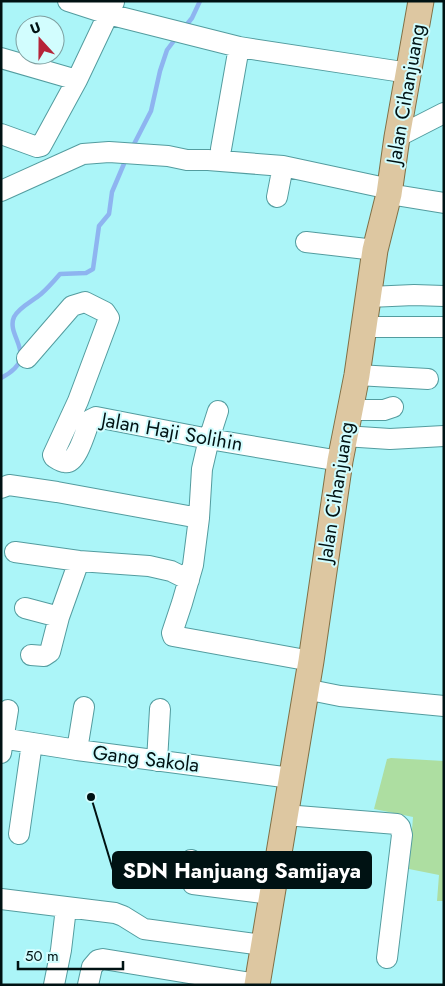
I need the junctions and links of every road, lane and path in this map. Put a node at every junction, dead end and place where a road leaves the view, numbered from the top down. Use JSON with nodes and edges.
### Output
{"nodes":[{"id":1,"x":68,"y":1,"type":"edge"},
{"id":2,"x":421,"y":1,"type":"edge"},
{"id":3,"x":111,"y":8,"type":"edge"},
{"id":4,"x":239,"y":47,"type":"junction"},
{"id":5,"x":1,"y":58,"type":"edge"},
{"id":6,"x":409,"y":73,"type":"junction"},
{"id":7,"x":77,"y":80,"type":"junction"},
{"id":8,"x":444,"y":113,"type":"edge"},
{"id":9,"x":1,"y":134,"type":"edge"},
{"id":10,"x":397,"y":137,"type":"junction"},
{"id":11,"x":221,"y":149,"type":"dead end"},
{"id":12,"x":282,"y":166,"type":"junction"},
{"id":13,"x":1,"y":191,"type":"edge"},
{"id":14,"x":389,"y":191,"type":"junction"},
{"id":15,"x":276,"y":197,"type":"dead end"},
{"id":16,"x":444,"y":203,"type":"edge"},
{"id":17,"x":306,"y":242,"type":"dead end"},
{"id":18,"x":375,"y":250,"type":"junction"},
{"id":19,"x":444,"y":296,"type":"edge"},
{"id":20,"x":369,"y":297,"type":"junction"},
{"id":21,"x":363,"y":327,"type":"junction"},
{"id":22,"x":444,"y":327,"type":"edge"},
{"id":23,"x":26,"y":358,"type":"dead end"},
{"id":24,"x":357,"y":375,"type":"junction"},
{"id":25,"x":428,"y":379,"type":"dead end"},
{"id":26,"x":393,"y":407,"type":"dead end"},
{"id":27,"x":350,"y":410,"type":"junction"},
{"id":28,"x":218,"y":411,"type":"dead end"},
{"id":29,"x":344,"y":436,"type":"junction"},
{"id":30,"x":444,"y":436,"type":"edge"},
{"id":31,"x":209,"y":439,"type":"junction"},
{"id":32,"x":340,"y":461,"type":"junction"},
{"id":33,"x":1,"y":488,"type":"edge"},
{"id":34,"x":199,"y":518,"type":"junction"},
{"id":35,"x":15,"y":552,"type":"dead end"},
{"id":36,"x":79,"y":561,"type":"junction"},
{"id":37,"x":189,"y":580,"type":"junction"},
{"id":38,"x":25,"y":608,"type":"dead end"},
{"id":39,"x":59,"y":617,"type":"junction"},
{"id":40,"x":31,"y":655,"type":"dead end"},
{"id":41,"x":311,"y":661,"type":"junction"},
{"id":42,"x":305,"y":689,"type":"junction"},
{"id":43,"x":444,"y":706,"type":"edge"},
{"id":44,"x":84,"y":707,"type":"dead end"},
{"id":45,"x":160,"y":709,"type":"dead end"},
{"id":46,"x":8,"y":710,"type":"dead end"},
{"id":47,"x":2,"y":743,"type":"edge"},
{"id":48,"x":32,"y":743,"type":"junction"},
{"id":49,"x":76,"y":750,"type":"junction"},
{"id":50,"x":158,"y":761,"type":"junction"},
{"id":51,"x":291,"y":778,"type":"junction"},
{"id":52,"x":285,"y":815,"type":"junction"},
{"id":53,"x":19,"y":834,"type":"dead end"},
{"id":54,"x":191,"y":860,"type":"dead end"},
{"id":55,"x":271,"y":894,"type":"junction"},
{"id":56,"x":1,"y":899,"type":"edge"},
{"id":57,"x":66,"y":908,"type":"junction"},
{"id":58,"x":263,"y":945,"type":"junction"},
{"id":59,"x":388,"y":958,"type":"dead end"},
{"id":60,"x":257,"y":984,"type":"edge"},
{"id":61,"x":54,"y":985,"type":"edge"},
{"id":62,"x":88,"y":985,"type":"edge"}],
"edges":[{"from":1,"to":3,"type":"street"},
{"from":2,"to":6,"type":"main road","name":"Jalan Cihanjuang"},
{"from":3,"to":4,"type":"street"},
{"from":3,"to":7,"type":"street"},
{"from":4,"to":6,"type":"street"},
{"from":4,"to":11,"type":"street"},
{"from":5,"to":7,"type":"street"},
{"from":6,"to":10,"type":"main road","name":"Jalan Cihanjuang"},
{"from":7,"to":9,"type":"street"},
{"from":8,"to":10,"type":"street"},
{"from":10,"to":14,"type":"main road","name":"Jalan Cihanjuang"},
{"from":12,"to":13,"type":"street"},
{"from":12,"to":14,"type":"street"},
{"from":12,"to":15,"type":"street"},
{"from":14,"to":16,"type":"street"},
{"from":14,"to":18,"type":"main road","name":"Jalan Cihanjuang"},
{"from":17,"to":18,"type":"street"},
{"from":18,"to":20,"type":"main road","name":"Jalan Cihanjuang"},
{"from":19,"to":20,"type":"street"},
{"from":20,"to":21,"type":"main road","name":"Jalan Cihanjuang"},
{"from":21,"to":22,"type":"street"},
{"from":21,"to":24,"type":"main road","name":"Jalan Cihanjuang"},
{"from":23,"to":31,"type":"street","name":"Jalan Haji Solihin"},
{"from":24,"to":25,"type":"street"},
{"from":24,"to":27,"type":"main road","name":"Jalan Cihanjuang"},
{"from":26,"to":27,"type":"street"},
{"from":27,"to":29,"type":"main road","name":"Jalan Cihanjuang"},
{"from":28,"to":31,"type":"street"},
{"from":29,"to":30,"type":"street"},
{"from":29,"to":32,"type":"main road","name":"Jalan Cihanjuang"},
{"from":31,"to":32,"type":"street","name":"Jalan Haji Solihin"},
{"from":31,"to":34,"type":"street"},
{"from":32,"to":41,"type":"main road","name":"Jalan Cihanjuang"},
{"from":33,"to":34,"type":"street"},
{"from":34,"to":37,"type":"street"},
{"from":35,"to":36,"type":"street"},
{"from":36,"to":37,"type":"street"},
{"from":36,"to":39,"type":"street"},
{"from":37,"to":41,"type":"street"},
{"from":38,"to":39,"type":"street"},
{"from":39,"to":40,"type":"street"},
{"from":41,"to":42,"type":"main road","name":"Jalan Cihanjuang"},
{"from":42,"to":43,"type":"street"},
{"from":42,"to":51,"type":"main road","name":"Jalan Cihanjuang"},
{"from":44,"to":49,"type":"street"},
{"from":45,"to":50,"type":"street"},
{"from":46,"to":47,"type":"street"},
{"from":47,"to":48,"type":"street","name":"Gang Sakola"},
{"from":48,"to":49,"type":"street","name":"Gang Sakola"},
{"from":48,"to":53,"type":"street"},
{"from":49,"to":50,"type":"street","name":"Gang Sakola"},
{"from":50,"to":51,"type":"street","name":"Gang Sakola"},
{"from":51,"to":52,"type":"main road","name":"Jalan Cihanjuang"},
{"from":52,"to":55,"type":"main road","name":"Jalan Cihanjuang"},
{"from":52,"to":59,"type":"street"},
{"from":54,"to":55,"type":"street"},
{"from":55,"to":58,"type":"main road","name":"Jalan Cihanjuang"},
{"from":56,"to":57,"type":"street"},
{"from":57,"to":58,"type":"street"},
{"from":57,"to":61,"type":"street"},
{"from":58,"to":60,"type":"main road","name":"Jalan Cihanjuang"},
{"from":60,"to":62,"type":"street"}]}
